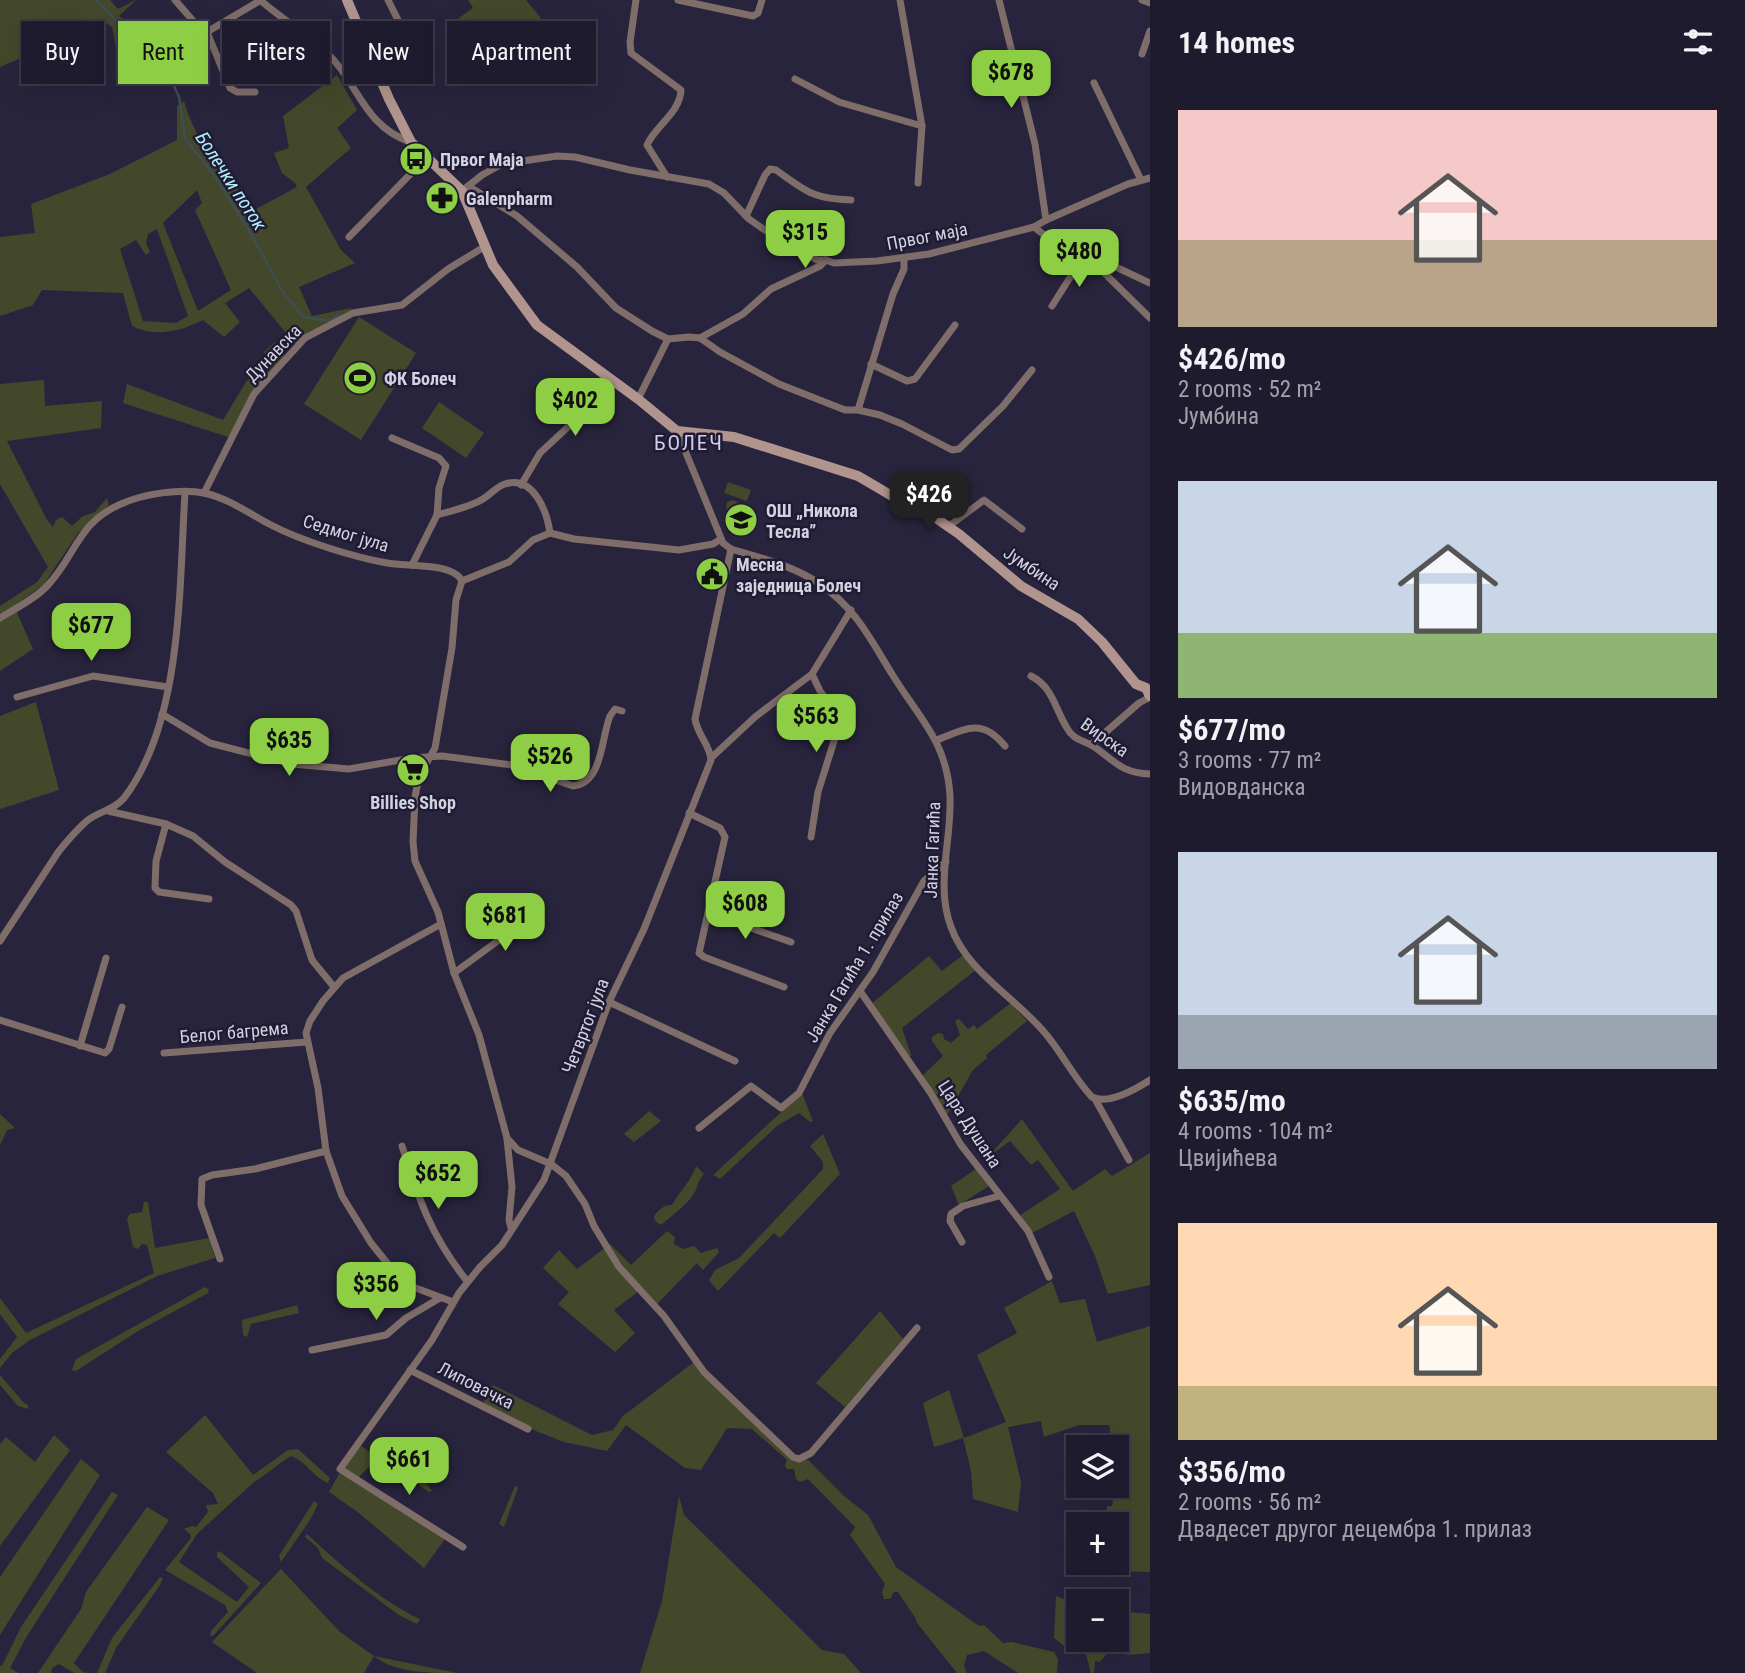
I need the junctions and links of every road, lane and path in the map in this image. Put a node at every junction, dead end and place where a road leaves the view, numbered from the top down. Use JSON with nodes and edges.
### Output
{"nodes":[{"id":1,"x":175,"y":0,"type":"edge"},
{"id":2,"x":261,"y":0,"type":"edge"},
{"id":3,"x":347,"y":0,"type":"edge"},
{"id":4,"x":388,"y":0,"type":"edge"},
{"id":5,"x":636,"y":0,"type":"edge"},
{"id":6,"x":678,"y":0,"type":"edge"},
{"id":7,"x":762,"y":0,"type":"edge"},
{"id":8,"x":900,"y":0,"type":"edge"},
{"id":9,"x":999,"y":0,"type":"edge"},
{"id":10,"x":1142,"y":0,"type":"edge"},
{"id":11,"x":1150,"y":3,"type":"edge"},
{"id":12,"x":193,"y":21,"type":"edge"},
{"id":13,"x":399,"y":21,"type":"edge"},
{"id":14,"x":208,"y":31,"type":"edge"},
{"id":15,"x":1150,"y":32,"type":"edge"},
{"id":16,"x":208,"y":34,"type":"edge"},
{"id":17,"x":1142,"y":54,"type":"dead end"},
{"id":18,"x":795,"y":79,"type":"dead end"},
{"id":19,"x":1094,"y":83,"type":"dead end"},
{"id":20,"x":255,"y":92,"type":"dead end"},
{"id":21,"x":922,"y":126,"type":"junction"},
{"id":22,"x":411,"y":142,"type":"junction"},
{"id":23,"x":426,"y":158,"type":"junction"},
{"id":24,"x":667,"y":177,"type":"junction"},
{"id":25,"x":1150,"y":178,"type":"edge"},
{"id":26,"x":1141,"y":180,"type":"junction"},
{"id":27,"x":918,"y":183,"type":"dead end"},
{"id":28,"x":465,"y":189,"type":"junction"},
{"id":29,"x":851,"y":200,"type":"dead end"},
{"id":30,"x":746,"y":216,"type":"junction"},
{"id":31,"x":1046,"y":220,"type":"junction"},
{"id":32,"x":1034,"y":227,"type":"junction"},
{"id":33,"x":349,"y":237,"type":"dead end"},
{"id":34,"x":484,"y":247,"type":"junction"},
{"id":35,"x":1083,"y":257,"type":"junction"},
{"id":36,"x":904,"y":258,"type":"junction"},
{"id":37,"x":826,"y":260,"type":"junction"},
{"id":38,"x":1093,"y":261,"type":"junction"},
{"id":39,"x":1150,"y":283,"type":"edge"},
{"id":40,"x":1052,"y":306,"type":"dead end"},
{"id":41,"x":1150,"y":318,"type":"edge"},
{"id":42,"x":955,"y":324,"type":"dead end"},
{"id":43,"x":699,"y":338,"type":"junction"},
{"id":44,"x":668,"y":339,"type":"junction"},
{"id":45,"x":872,"y":364,"type":"junction"},
{"id":46,"x":1032,"y":370,"type":"dead end"},
{"id":47,"x":610,"y":379,"type":"junction"},
{"id":48,"x":638,"y":399,"type":"junction"},
{"id":49,"x":858,"y":410,"type":"junction"},
{"id":50,"x":677,"y":431,"type":"junction"},
{"id":51,"x":391,"y":438,"type":"dead end"},
{"id":52,"x":521,"y":485,"type":"junction"},
{"id":53,"x":185,"y":493,"type":"junction"},
{"id":54,"x":204,"y":493,"type":"junction"},
{"id":55,"x":437,"y":515,"type":"junction"},
{"id":56,"x":949,"y":526,"type":"junction"},
{"id":57,"x":1022,"y":529,"type":"dead end"},
{"id":58,"x":550,"y":533,"type":"junction"},
{"id":59,"x":721,"y":539,"type":"junction"},
{"id":60,"x":732,"y":548,"type":"junction"},
{"id":61,"x":412,"y":565,"type":"junction"},
{"id":62,"x":462,"y":581,"type":"junction"},
{"id":63,"x":851,"y":610,"type":"junction"},
{"id":64,"x":0,"y":618,"type":"edge"},
{"id":65,"x":812,"y":674,"type":"junction"},
{"id":66,"x":1031,"y":676,"type":"dead end"},
{"id":67,"x":168,"y":687,"type":"junction"},
{"id":68,"x":1149,"y":692,"type":"edge"},
{"id":69,"x":18,"y":697,"type":"dead end"},
{"id":70,"x":622,"y":710,"type":"dead end"},
{"id":71,"x":162,"y":714,"type":"junction"},
{"id":72,"x":937,"y":740,"type":"junction"},
{"id":73,"x":1091,"y":745,"type":"junction"},
{"id":74,"x":1005,"y":746,"type":"dead end"},
{"id":75,"x":432,"y":756,"type":"junction"},
{"id":76,"x":711,"y":758,"type":"junction"},
{"id":77,"x":1150,"y":774,"type":"edge"},
{"id":78,"x":107,"y":811,"type":"junction"},
{"id":79,"x":689,"y":813,"type":"junction"},
{"id":80,"x":166,"y":824,"type":"junction"},
{"id":81,"x":811,"y":837,"type":"dead end"},
{"id":82,"x":946,"y":862,"type":"junction"},
{"id":83,"x":713,"y":889,"type":"junction"},
{"id":84,"x":209,"y":899,"type":"dead end"},
{"id":85,"x":758,"y":904,"type":"dead end"},
{"id":86,"x":540,"y":910,"type":"dead end"},
{"id":87,"x":708,"y":913,"type":"junction"},
{"id":88,"x":440,"y":924,"type":"junction"},
{"id":89,"x":0,"y":942,"type":"edge"},
{"id":90,"x":791,"y":942,"type":"dead end"},
{"id":91,"x":106,"y":958,"type":"dead end"},
{"id":92,"x":454,"y":973,"type":"junction"},
{"id":93,"x":334,"y":987,"type":"junction"},
{"id":94,"x":784,"y":987,"type":"dead end"},
{"id":95,"x":860,"y":991,"type":"junction"},
{"id":96,"x":609,"y":1002,"type":"junction"},
{"id":97,"x":122,"y":1007,"type":"dead end"},
{"id":98,"x":0,"y":1020,"type":"edge"},
{"id":99,"x":307,"y":1042,"type":"junction"},
{"id":100,"x":80,"y":1046,"type":"junction"},
{"id":101,"x":164,"y":1054,"type":"dead end"},
{"id":102,"x":735,"y":1061,"type":"dead end"},
{"id":103,"x":1150,"y":1080,"type":"edge"},
{"id":104,"x":1095,"y":1100,"type":"junction"},
{"id":105,"x":699,"y":1128,"type":"dead end"},
{"id":106,"x":507,"y":1138,"type":"junction"},
{"id":107,"x":402,"y":1146,"type":"dead end"},
{"id":108,"x":326,"y":1151,"type":"junction"},
{"id":109,"x":1129,"y":1160,"type":"dead end"},
{"id":110,"x":551,"y":1164,"type":"junction"},
{"id":111,"x":999,"y":1196,"type":"junction"},
{"id":112,"x":512,"y":1228,"type":"junction"},
{"id":113,"x":962,"y":1242,"type":"dead end"},
{"id":114,"x":220,"y":1259,"type":"dead end"},
{"id":115,"x":1049,"y":1277,"type":"dead end"},
{"id":116,"x":467,"y":1281,"type":"junction"},
{"id":117,"x":440,"y":1298,"type":"junction"},
{"id":118,"x":453,"y":1302,"type":"junction"},
{"id":119,"x":917,"y":1328,"type":"dead end"},
{"id":120,"x":312,"y":1350,"type":"dead end"},
{"id":121,"x":410,"y":1370,"type":"junction"},
{"id":122,"x":528,"y":1429,"type":"dead end"},
{"id":123,"x":463,"y":1547,"type":"dead end"}],
"edges":[{"from":1,"to":12,"type":"street"},
{"from":2,"to":14,"type":"street"},
{"from":2,"to":22,"type":"street"},
{"from":3,"to":22,"type":"street"},
{"from":4,"to":13,"type":"street"},
{"from":5,"to":24,"type":"street"},
{"from":6,"to":7,"type":"street"},
{"from":8,"to":21,"type":"street"},
{"from":9,"to":31,"type":"street"},
{"from":10,"to":11,"type":"street"},
{"from":15,"to":17,"type":"street"},
{"from":16,"to":20,"type":"street"},
{"from":18,"to":21,"type":"street"},
{"from":19,"to":26,"type":"street"},
{"from":21,"to":27,"type":"street"},
{"from":22,"to":23,"type":"street"},
{"from":23,"to":28,"type":"street"},
{"from":23,"to":33,"type":"street"},
{"from":24,"to":28,"type":"street","name":"Првог маја"},
{"from":24,"to":30,"type":"street","name":"Првог маја"},
{"from":25,"to":26,"type":"street","name":"Првог маја"},
{"from":26,"to":31,"type":"street","name":"Првог маја"},
{"from":28,"to":34,"type":"street"},
{"from":28,"to":44,"type":"street"},
{"from":29,"to":30,"type":"street"},
{"from":30,"to":37,"type":"street","name":"Првог маја"},
{"from":31,"to":32,"type":"street","name":"Првог маја"},
{"from":32,"to":35,"type":"street"},
{"from":32,"to":36,"type":"street","name":"Првог маја"},
{"from":34,"to":47,"type":"street"},
{"from":34,"to":54,"type":"street","name":"Дунавска"},
{"from":35,"to":38,"type":"street"},
{"from":35,"to":40,"type":"street"},
{"from":36,"to":37,"type":"street","name":"Првог маја"},
{"from":36,"to":45,"type":"street"},
{"from":37,"to":43,"type":"street"},
{"from":38,"to":39,"type":"street"},
{"from":38,"to":41,"type":"street"},
{"from":42,"to":45,"type":"street"},
{"from":43,"to":44,"type":"street"},
{"from":43,"to":49,"type":"street"},
{"from":44,"to":48,"type":"street"},
{"from":45,"to":49,"type":"street"},
{"from":46,"to":49,"type":"street"},
{"from":47,"to":48,"type":"street"},
{"from":47,"to":52,"type":"street"},
{"from":48,"to":50,"type":"street"},
{"from":50,"to":56,"type":"street","name":"Јумбина"},
{"from":50,"to":59,"type":"street"},
{"from":51,"to":55,"type":"street"},
{"from":52,"to":55,"type":"street"},
{"from":52,"to":58,"type":"street"},
{"from":53,"to":54,"type":"street","name":"Седмог јула"},
{"from":53,"to":64,"type":"street","name":"Седмог јула"},
{"from":53,"to":67,"type":"street"},
{"from":54,"to":61,"type":"street","name":"Седмог јула"},
{"from":55,"to":61,"type":"street"},
{"from":56,"to":57,"type":"street"},
{"from":56,"to":68,"type":"street","name":"Јумбина"},
{"from":58,"to":59,"type":"street"},
{"from":58,"to":62,"type":"street"},
{"from":59,"to":60,"type":"street","name":"Јанка Гагића"},
{"from":60,"to":63,"type":"street","name":"Јанка Гагића"},
{"from":60,"to":76,"type":"street"},
{"from":61,"to":62,"type":"street","name":"Седмог јула"},
{"from":62,"to":75,"type":"street"},
{"from":63,"to":65,"type":"street"},
{"from":63,"to":72,"type":"street","name":"Јанка Гагића"},
{"from":65,"to":76,"type":"street"},
{"from":65,"to":81,"type":"street"},
{"from":66,"to":73,"type":"street","name":"Вирска"},
{"from":67,"to":69,"type":"street"},
{"from":67,"to":71,"type":"street"},
{"from":68,"to":73,"type":"street"},
{"from":70,"to":75,"type":"street"},
{"from":71,"to":75,"type":"street"},
{"from":71,"to":78,"type":"street"},
{"from":72,"to":74,"type":"street"},
{"from":72,"to":82,"type":"street","name":"Јанка Гагића"},
{"from":73,"to":77,"type":"street","name":"Вирска"},
{"from":75,"to":88,"type":"street"},
{"from":76,"to":79,"type":"street","name":"Четвртог јула"},
{"from":78,"to":80,"type":"street"},
{"from":78,"to":89,"type":"street"},
{"from":79,"to":83,"type":"street"},
{"from":79,"to":96,"type":"street","name":"Четвртог јула"},
{"from":80,"to":84,"type":"street"},
{"from":80,"to":93,"type":"street"},
{"from":82,"to":95,"type":"street","name":"Јанка Гагића 1. прилаз"},
{"from":82,"to":104,"type":"street","name":"Јанка Гагића"},
{"from":83,"to":85,"type":"street"},
{"from":83,"to":87,"type":"street"},
{"from":86,"to":92,"type":"street"},
{"from":87,"to":90,"type":"street"},
{"from":87,"to":94,"type":"street"},
{"from":88,"to":92,"type":"street"},
{"from":88,"to":93,"type":"street"},
{"from":91,"to":100,"type":"street"},
{"from":92,"to":106,"type":"street"},
{"from":93,"to":99,"type":"street"},
{"from":95,"to":105,"type":"street","name":"Јанка Гагића 1. прилаз"},
{"from":95,"to":111,"type":"street","name":"Цара Душана"},
{"from":96,"to":102,"type":"street"},
{"from":96,"to":110,"type":"street","name":"Четвртог јула"},
{"from":97,"to":100,"type":"street"},
{"from":98,"to":100,"type":"street"},
{"from":99,"to":101,"type":"street","name":"Белог багрема"},
{"from":99,"to":108,"type":"street"},
{"from":103,"to":104,"type":"street"},
{"from":104,"to":109,"type":"street","name":"Јанка Гагића"},
{"from":106,"to":110,"type":"street"},
{"from":106,"to":112,"type":"street"},
{"from":107,"to":116,"type":"street"},
{"from":108,"to":114,"type":"street"},
{"from":108,"to":117,"type":"street"},
{"from":110,"to":112,"type":"street","name":"Четвртог јула"},
{"from":110,"to":119,"type":"street"},
{"from":111,"to":113,"type":"street"},
{"from":111,"to":115,"type":"street","name":"Цара Душана"},
{"from":112,"to":116,"type":"street","name":"Четвртог јула"},
{"from":116,"to":118,"type":"street","name":"Четвртог јула"},
{"from":117,"to":118,"type":"street"},
{"from":117,"to":120,"type":"street"},
{"from":118,"to":121,"type":"street","name":"Четвртог јула"},
{"from":121,"to":122,"type":"street","name":"Липовачка"},
{"from":121,"to":123,"type":"street","name":"Четвртог јула"}]}
